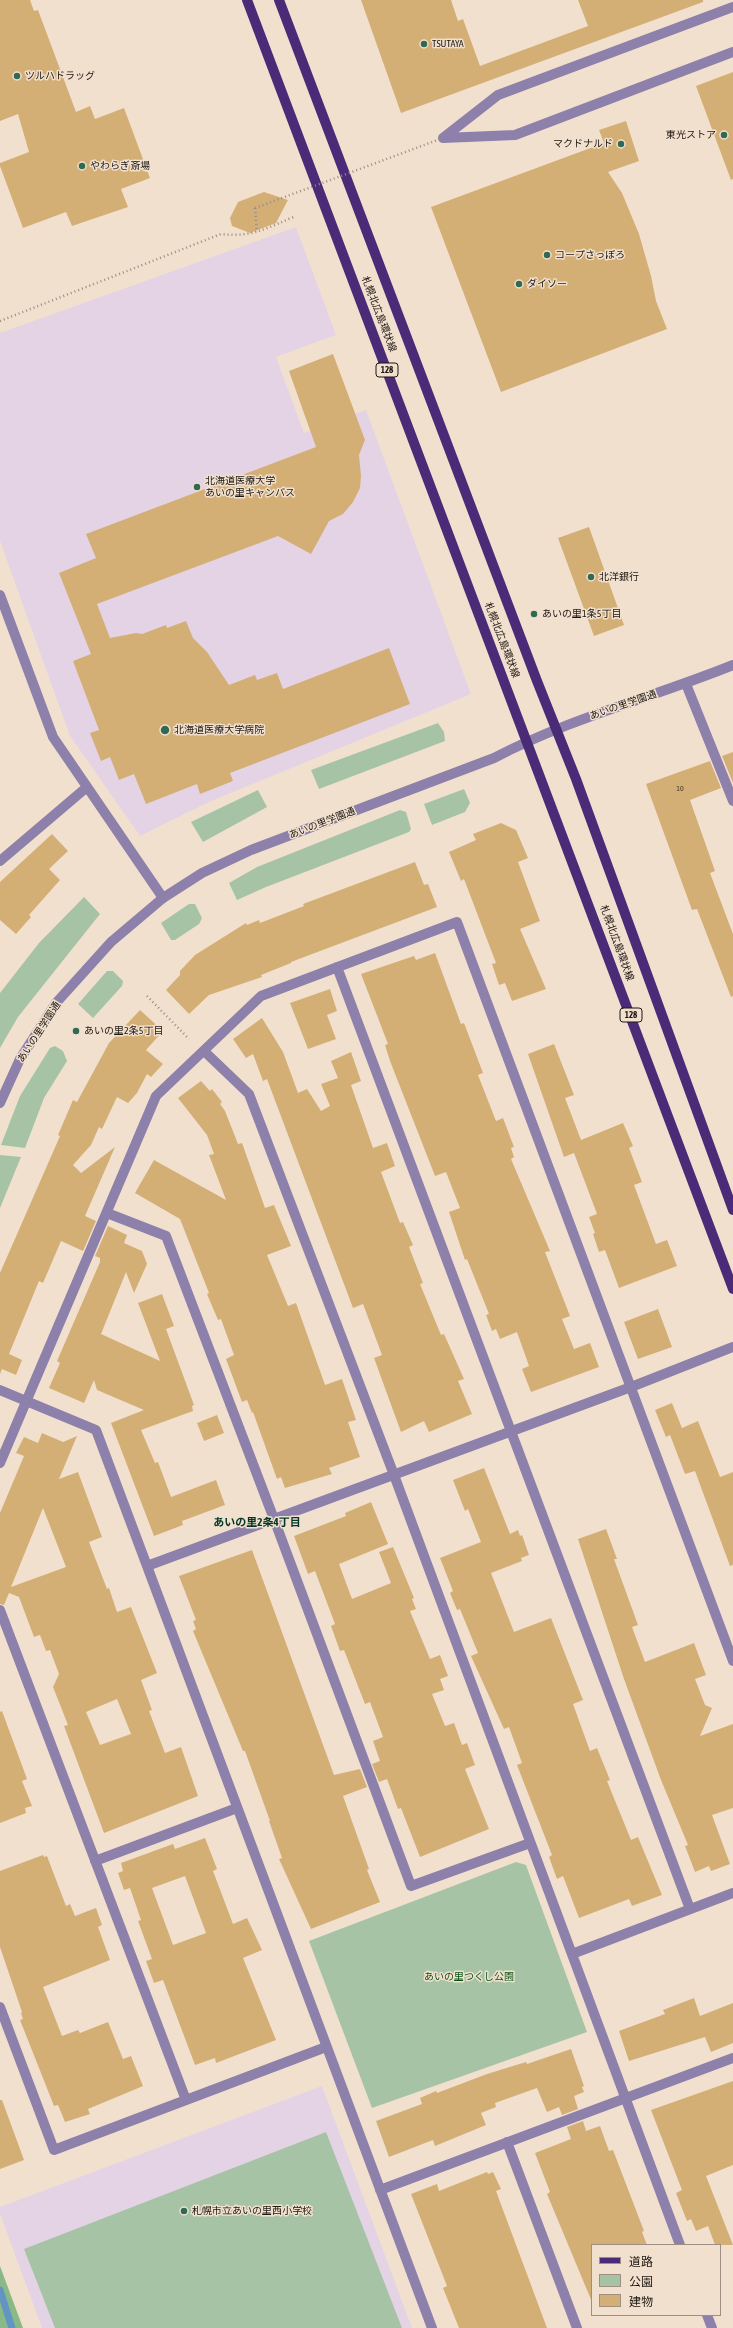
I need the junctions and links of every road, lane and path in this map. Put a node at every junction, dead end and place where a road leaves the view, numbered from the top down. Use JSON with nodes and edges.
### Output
{"nodes":[{"id":1,"x":247,"y":0,"type":"edge"},
{"id":2,"x":279,"y":0,"type":"edge"},
{"id":3,"x":733,"y":8,"type":"edge"},
{"id":4,"x":733,"y":52,"type":"edge"},
{"id":5,"x":443,"y":138,"type":"junction"},
{"id":6,"x":296,"y":216,"type":"dead end"},
{"id":7,"x":257,"y":232,"type":"junction"},
{"id":8,"x":0,"y":321,"type":"edge"},
{"id":9,"x":0,"y":595,"type":"edge"},
{"id":10,"x":733,"y":665,"type":"edge"},
{"id":11,"x":686,"y":684,"type":"junction"},
{"id":12,"x":557,"y":730,"type":"junction"},
{"id":13,"x":527,"y":741,"type":"junction"},
{"id":14,"x":87,"y":787,"type":"junction"},
{"id":15,"x":733,"y":801,"type":"edge"},
{"id":16,"x":0,"y":861,"type":"edge"},
{"id":17,"x":163,"y":898,"type":"junction"},
{"id":18,"x":338,"y":967,"type":"junction"},
{"id":19,"x":147,"y":996,"type":"dead end"},
{"id":20,"x":189,"y":1039,"type":"dead end"},
{"id":21,"x":204,"y":1051,"type":"junction"},
{"id":22,"x":0,"y":1103,"type":"edge"},
{"id":23,"x":733,"y":1210,"type":"edge"},
{"id":24,"x":107,"y":1213,"type":"junction"},
{"id":25,"x":733,"y":1289,"type":"edge"},
{"id":26,"x":733,"y":1347,"type":"edge"},
{"id":27,"x":631,"y":1388,"type":"junction"},
{"id":28,"x":0,"y":1390,"type":"edge"},
{"id":29,"x":26,"y":1401,"type":"junction"},
{"id":30,"x":511,"y":1432,"type":"junction"},
{"id":31,"x":0,"y":1463,"type":"edge"},
{"id":32,"x":394,"y":1475,"type":"junction"},
{"id":33,"x":274,"y":1519,"type":"junction"},
{"id":34,"x":147,"y":1566,"type":"junction"},
{"id":35,"x":0,"y":1610,"type":"edge"},
{"id":36,"x":733,"y":1661,"type":"edge"},
{"id":37,"x":236,"y":1808,"type":"junction"},
{"id":38,"x":530,"y":1843,"type":"junction"},
{"id":39,"x":95,"y":1861,"type":"junction"},
{"id":40,"x":733,"y":1893,"type":"edge"},
{"id":41,"x":690,"y":1909,"type":"junction"},
{"id":42,"x":572,"y":1954,"type":"junction"},
{"id":43,"x":0,"y":2007,"type":"edge"},
{"id":44,"x":326,"y":2047,"type":"junction"},
{"id":45,"x":733,"y":2058,"type":"edge"},
{"id":46,"x":624,"y":2098,"type":"junction"},
{"id":47,"x":186,"y":2100,"type":"junction"},
{"id":48,"x":507,"y":2142,"type":"junction"},
{"id":49,"x":380,"y":2190,"type":"junction"},
{"id":50,"x":680,"y":2244,"type":"edge"},
{"id":51,"x":707,"y":2316,"type":"edge"},
{"id":52,"x":432,"y":2328,"type":"edge"},
{"id":53,"x":577,"y":2328,"type":"edge"},
{"id":54,"x":712,"y":2328,"type":"edge"}],
"edges":[{"from":1,"to":13,"type":"main road","name":"札幌北広島環状線","number":"128"},
{"from":2,"to":12,"type":"main road","name":"札幌北広島環状線"},
{"from":3,"to":5,"type":"street"},
{"from":4,"to":5,"type":"street"},
{"from":5,"to":7,"type":"path","bridge":true},
{"from":6,"to":7,"type":"path"},
{"from":7,"to":8,"type":"path"},
{"from":9,"to":14,"type":"street"},
{"from":10,"to":11,"type":"street","name":"あいの里学園通"},
{"from":11,"to":12,"type":"street","name":"あいの里学園通"},
{"from":11,"to":15,"type":"street"},
{"from":12,"to":13,"type":"street","name":"あいの里学園通"},
{"from":12,"to":23,"type":"main road","name":"札幌北広島環状線"},
{"from":13,"to":17,"type":"street","name":"あいの里学園通"},
{"from":13,"to":25,"type":"main road","name":"札幌北広島環状線","number":"128"},
{"from":14,"to":16,"type":"street"},
{"from":14,"to":17,"type":"street"},
{"from":17,"to":22,"type":"street","name":"あいの里学園通"},
{"from":18,"to":21,"type":"street"},
{"from":18,"to":27,"type":"street"},
{"from":18,"to":30,"type":"street"},
{"from":19,"to":20,"type":"path"},
{"from":21,"to":24,"type":"street"},
{"from":21,"to":32,"type":"street"},
{"from":24,"to":29,"type":"street"},
{"from":24,"to":33,"type":"street"},
{"from":26,"to":27,"type":"street"},
{"from":27,"to":30,"type":"street"},
{"from":27,"to":36,"type":"street"},
{"from":28,"to":29,"type":"street"},
{"from":29,"to":31,"type":"street"},
{"from":29,"to":34,"type":"street"},
{"from":30,"to":32,"type":"street"},
{"from":30,"to":41,"type":"street"},
{"from":32,"to":33,"type":"street"},
{"from":32,"to":38,"type":"street"},
{"from":33,"to":34,"type":"street"},
{"from":33,"to":38,"type":"street"},
{"from":34,"to":37,"type":"street"},
{"from":35,"to":39,"type":"street"},
{"from":37,"to":39,"type":"street"},
{"from":37,"to":44,"type":"street"},
{"from":38,"to":42,"type":"street"},
{"from":39,"to":47,"type":"street"},
{"from":40,"to":41,"type":"street"},
{"from":41,"to":42,"type":"street"},
{"from":42,"to":46,"type":"street"},
{"from":43,"to":47,"type":"street"},
{"from":44,"to":47,"type":"street"},
{"from":44,"to":49,"type":"street"},
{"from":45,"to":46,"type":"street"},
{"from":46,"to":48,"type":"street"},
{"from":46,"to":50,"type":"street"},
{"from":48,"to":49,"type":"street"},
{"from":48,"to":53,"type":"street"},
{"from":49,"to":52,"type":"street"},
{"from":51,"to":54,"type":"street"}]}
